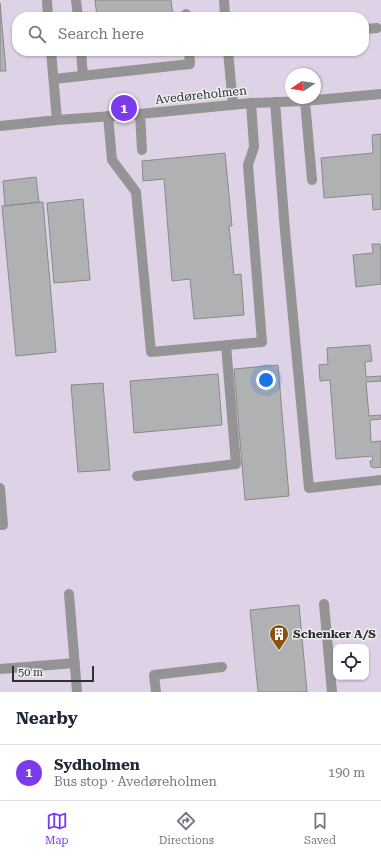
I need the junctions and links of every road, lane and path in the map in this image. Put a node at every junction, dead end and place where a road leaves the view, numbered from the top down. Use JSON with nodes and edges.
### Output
{"nodes":[{"id":1,"x":47,"y":0,"type":"edge"},
{"id":2,"x":76,"y":0,"type":"edge"},
{"id":3,"x":224,"y":0,"type":"edge"},
{"id":4,"x":48,"y":12,"type":"edge"},
{"id":5,"x":77,"y":12,"type":"edge"},
{"id":6,"x":225,"y":12,"type":"edge"},
{"id":7,"x":377,"y":28,"type":"dead end"},
{"id":8,"x":369,"y":29,"type":"edge"},
{"id":9,"x":52,"y":56,"type":"edge"},
{"id":10,"x":81,"y":56,"type":"edge"},
{"id":11,"x":189,"y":56,"type":"edge"},
{"id":12,"x":228,"y":56,"type":"edge"},
{"id":13,"x":83,"y":76,"type":"junction"},
{"id":14,"x":54,"y":79,"type":"junction"},
{"id":15,"x":381,"y":94,"type":"edge"},
{"id":16,"x":321,"y":100,"type":"edge"},
{"id":17,"x":275,"y":102,"type":"junction"},
{"id":18,"x":285,"y":102,"type":"edge"},
{"id":19,"x":251,"y":103,"type":"junction"},
{"id":20,"x":305,"y":104,"type":"edge"},
{"id":21,"x":232,"y":105,"type":"junction"},
{"id":22,"x":140,"y":114,"type":"junction"},
{"id":23,"x":108,"y":116,"type":"junction"},
{"id":24,"x":57,"y":120,"type":"junction"},
{"id":25,"x":0,"y":126,"type":"edge"},
{"id":26,"x":142,"y":150,"type":"dead end"},
{"id":27,"x":312,"y":180,"type":"dead end"},
{"id":28,"x":226,"y":345,"type":"junction"},
{"id":29,"x":137,"y":476,"type":"dead end"},
{"id":30,"x":381,"y":480,"type":"edge"},
{"id":31,"x":0,"y":488,"type":"edge"},
{"id":32,"x":0,"y":525,"type":"edge"},
{"id":33,"x":69,"y":594,"type":"dead end"},
{"id":34,"x":324,"y":604,"type":"dead end"},
{"id":35,"x":75,"y":663,"type":"junction"},
{"id":36,"x":222,"y":667,"type":"dead end"},
{"id":37,"x":0,"y":669,"type":"edge"},
{"id":38,"x":77,"y":692,"type":"edge"},
{"id":39,"x":156,"y":692,"type":"edge"},
{"id":40,"x":332,"y":692,"type":"edge"}],
"edges":[{"from":1,"to":4,"type":"street"},
{"from":2,"to":5,"type":"street"},
{"from":3,"to":6,"type":"street"},
{"from":7,"to":8,"type":"street"},
{"from":9,"to":14,"type":"street"},
{"from":10,"to":13,"type":"street"},
{"from":11,"to":13,"type":"street"},
{"from":12,"to":21,"type":"street"},
{"from":13,"to":14,"type":"street"},
{"from":14,"to":24,"type":"street"},
{"from":15,"to":16,"type":"street","name":"Avedøreholmen"},
{"from":17,"to":18,"type":"street","name":"Avedøreholmen"},
{"from":17,"to":19,"type":"street","name":"Avedøreholmen"},
{"from":17,"to":30,"type":"street"},
{"from":19,"to":21,"type":"street","name":"Avedøreholmen"},
{"from":19,"to":28,"type":"street"},
{"from":20,"to":27,"type":"street"},
{"from":21,"to":22,"type":"street","name":"Avedøreholmen"},
{"from":22,"to":23,"type":"street","name":"Avedøreholmen"},
{"from":22,"to":26,"type":"street"},
{"from":23,"to":24,"type":"street","name":"Avedøreholmen"},
{"from":23,"to":28,"type":"street"},
{"from":24,"to":25,"type":"street","name":"Avedøreholmen"},
{"from":28,"to":29,"type":"street"},
{"from":31,"to":32,"type":"street"},
{"from":33,"to":35,"type":"street"},
{"from":34,"to":40,"type":"street"},
{"from":35,"to":37,"type":"street"},
{"from":35,"to":38,"type":"street"},
{"from":36,"to":39,"type":"street"}]}
